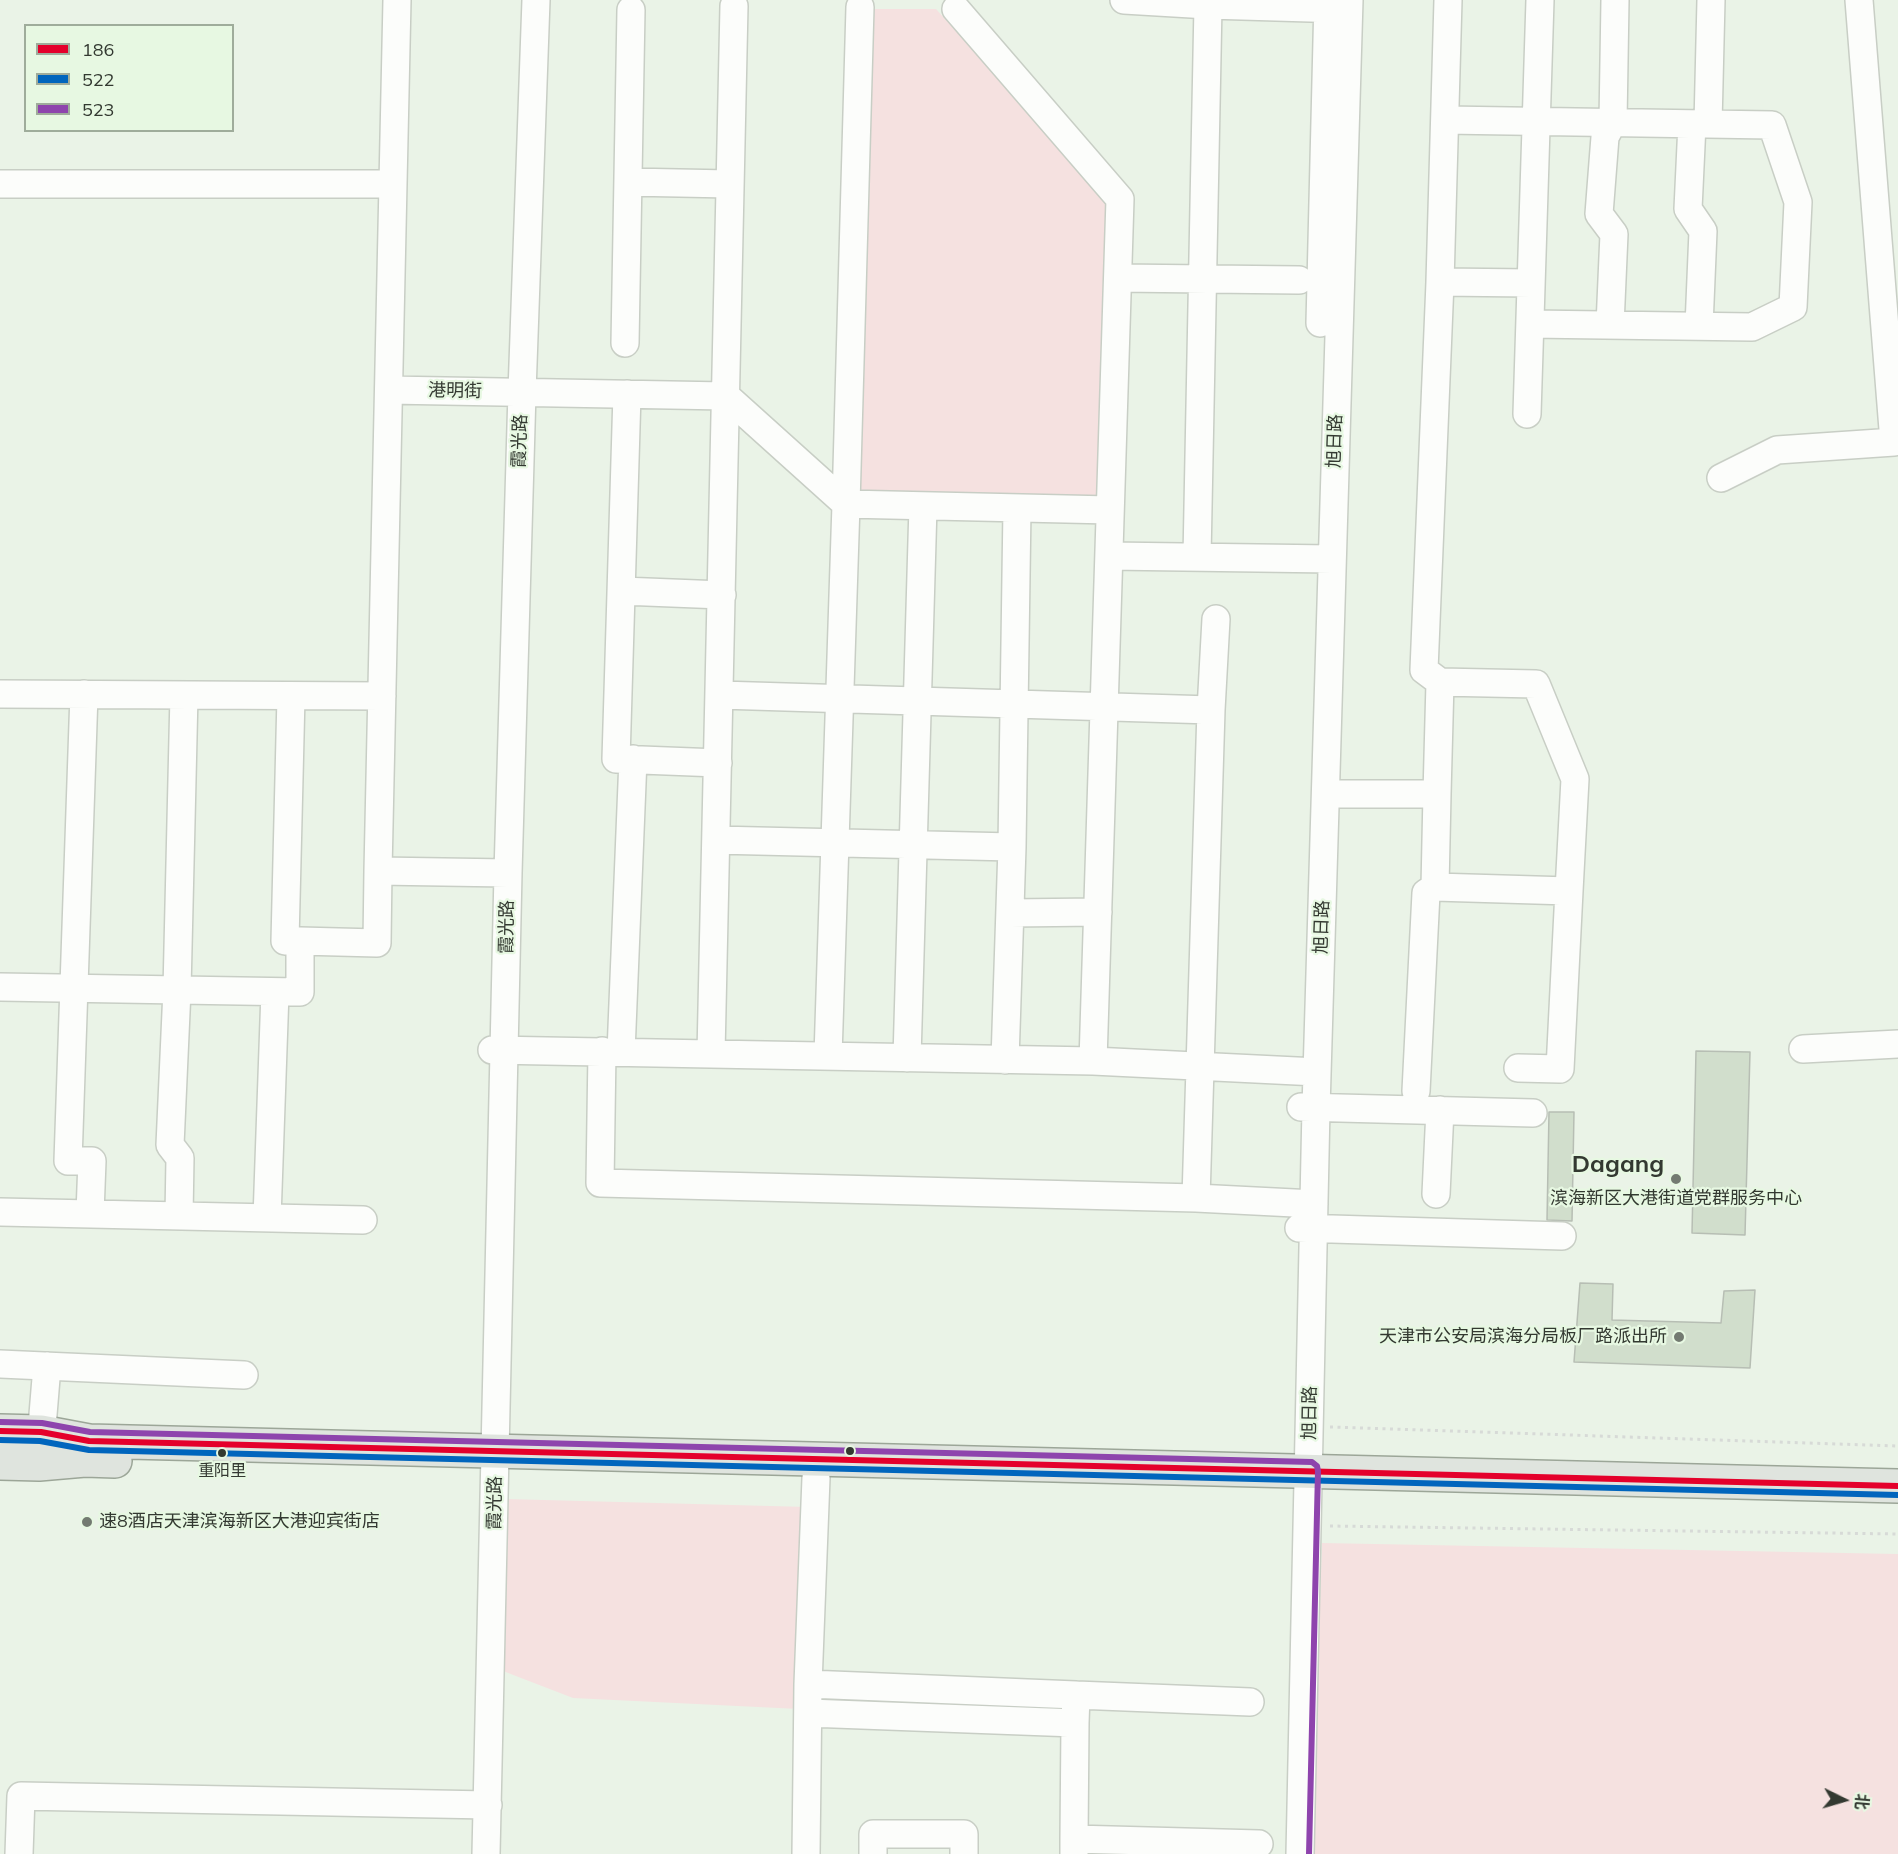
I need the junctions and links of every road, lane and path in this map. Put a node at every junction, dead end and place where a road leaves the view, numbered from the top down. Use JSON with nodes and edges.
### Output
{"nodes":[{"id":1,"x":397,"y":0,"type":"edge"},
{"id":2,"x":522,"y":0,"type":"edge"},
{"id":3,"x":536,"y":0,"type":"edge"},
{"id":4,"x":1124,"y":0,"type":"edge"},
{"id":5,"x":1448,"y":0,"type":"edge"},
{"id":6,"x":1540,"y":0,"type":"edge"},
{"id":7,"x":1616,"y":0,"type":"edge"},
{"id":8,"x":1711,"y":0,"type":"edge"},
{"id":9,"x":1860,"y":0,"type":"edge"},
{"id":10,"x":1338,"y":4,"type":"edge"},
{"id":11,"x":1208,"y":5,"type":"junction"},
{"id":12,"x":734,"y":6,"type":"dead end"},
{"id":13,"x":860,"y":8,"type":"dead end"},
{"id":14,"x":956,"y":9,"type":"dead end"},
{"id":15,"x":631,"y":10,"type":"dead end"},
{"id":16,"x":1445,"y":120,"type":"junction"},
{"id":17,"x":1536,"y":120,"type":"junction"},
{"id":18,"x":1613,"y":122,"type":"junction"},
{"id":19,"x":1700,"y":124,"type":"junction"},
{"id":20,"x":628,"y":183,"type":"junction"},
{"id":21,"x":0,"y":184,"type":"edge"},
{"id":22,"x":393,"y":184,"type":"junction"},
{"id":23,"x":730,"y":184,"type":"junction"},
{"id":24,"x":1118,"y":278,"type":"junction"},
{"id":25,"x":1203,"y":280,"type":"junction"},
{"id":26,"x":1299,"y":280,"type":"dead end"},
{"id":27,"x":1440,"y":282,"type":"junction"},
{"id":28,"x":1531,"y":283,"type":"junction"},
{"id":29,"x":1530,"y":324,"type":"junction"},
{"id":30,"x":1610,"y":326,"type":"junction"},
{"id":31,"x":1700,"y":327,"type":"junction"},
{"id":32,"x":625,"y":343,"type":"dead end"},
{"id":33,"x":389,"y":390,"type":"junction"},
{"id":34,"x":516,"y":392,"type":"junction"},
{"id":35,"x":627,"y":394,"type":"junction"},
{"id":36,"x":726,"y":396,"type":"junction"},
{"id":37,"x":1527,"y":414,"type":"dead end"},
{"id":38,"x":1720,"y":478,"type":"dead end"},
{"id":39,"x":846,"y":504,"type":"junction"},
{"id":40,"x":923,"y":506,"type":"junction"},
{"id":41,"x":1017,"y":508,"type":"junction"},
{"id":42,"x":1110,"y":510,"type":"junction"},
{"id":43,"x":1108,"y":556,"type":"junction"},
{"id":44,"x":1197,"y":557,"type":"junction"},
{"id":45,"x":1323,"y":559,"type":"junction"},
{"id":46,"x":622,"y":591,"type":"junction"},
{"id":47,"x":722,"y":595,"type":"junction"},
{"id":48,"x":1216,"y":619,"type":"dead end"},
{"id":49,"x":1440,"y":682,"type":"junction"},
{"id":50,"x":0,"y":694,"type":"edge"},
{"id":51,"x":84,"y":694,"type":"junction"},
{"id":52,"x":184,"y":695,"type":"junction"},
{"id":53,"x":720,"y":695,"type":"junction"},
{"id":54,"x":291,"y":696,"type":"junction"},
{"id":55,"x":382,"y":696,"type":"junction"},
{"id":56,"x":839,"y":697,"type":"junction"},
{"id":57,"x":917,"y":700,"type":"junction"},
{"id":58,"x":1013,"y":703,"type":"junction"},
{"id":59,"x":1104,"y":706,"type":"junction"},
{"id":60,"x":1211,"y":710,"type":"junction"},
{"id":61,"x":633,"y":759,"type":"junction"},
{"id":62,"x":718,"y":763,"type":"junction"},
{"id":63,"x":1437,"y":794,"type":"junction"},
{"id":64,"x":1326,"y":795,"type":"junction"},
{"id":65,"x":716,"y":840,"type":"junction"},
{"id":66,"x":835,"y":843,"type":"junction"},
{"id":67,"x":913,"y":844,"type":"junction"},
{"id":68,"x":1012,"y":847,"type":"junction"},
{"id":69,"x":378,"y":871,"type":"junction"},
{"id":70,"x":502,"y":873,"type":"junction"},
{"id":71,"x":1435,"y":887,"type":"junction"},
{"id":72,"x":1569,"y":891,"type":"junction"},
{"id":73,"x":1098,"y":912,"type":"junction"},
{"id":74,"x":1010,"y":913,"type":"junction"},
{"id":75,"x":300,"y":941,"type":"junction"},
{"id":76,"x":0,"y":987,"type":"edge"},
{"id":77,"x":75,"y":988,"type":"junction"},
{"id":78,"x":177,"y":990,"type":"junction"},
{"id":79,"x":275,"y":992,"type":"junction"},
{"id":80,"x":1898,"y":1044,"type":"edge"},
{"id":81,"x":1803,"y":1048,"type":"dead end"},
{"id":82,"x":498,"y":1051,"type":"junction"},
{"id":83,"x":612,"y":1052,"type":"junction"},
{"id":84,"x":711,"y":1054,"type":"junction"},
{"id":85,"x":828,"y":1056,"type":"junction"},
{"id":86,"x":907,"y":1058,"type":"junction"},
{"id":87,"x":1005,"y":1060,"type":"junction"},
{"id":88,"x":1093,"y":1061,"type":"junction"},
{"id":89,"x":1200,"y":1066,"type":"junction"},
{"id":90,"x":1518,"y":1068,"type":"dead end"},
{"id":91,"x":1310,"y":1071,"type":"junction"},
{"id":92,"x":1416,"y":1091,"type":"dead end"},
{"id":93,"x":1308,"y":1107,"type":"junction"},
{"id":94,"x":1440,"y":1110,"type":"junction"},
{"id":95,"x":1533,"y":1113,"type":"dead end"},
{"id":96,"x":1437,"y":1194,"type":"dead end"},
{"id":97,"x":1196,"y":1198,"type":"junction"},
{"id":98,"x":0,"y":1212,"type":"edge"},
{"id":99,"x":90,"y":1213,"type":"junction"},
{"id":100,"x":178,"y":1216,"type":"junction"},
{"id":101,"x":1306,"y":1216,"type":"junction"},
{"id":102,"x":267,"y":1218,"type":"junction"},
{"id":103,"x":363,"y":1220,"type":"dead end"},
{"id":104,"x":1562,"y":1236,"type":"dead end"},
{"id":105,"x":0,"y":1364,"type":"edge"},
{"id":106,"x":48,"y":1366,"type":"junction"},
{"id":107,"x":244,"y":1375,"type":"dead end"},
{"id":108,"x":1329,"y":1427,"type":"dead end"},
{"id":109,"x":0,"y":1431,"type":"edge"},
{"id":110,"x":41,"y":1432,"type":"junction"},
{"id":111,"x":1898,"y":1446,"type":"edge"},
{"id":112,"x":489,"y":1460,"type":"junction"},
{"id":113,"x":0,"y":1463,"type":"edge"},
{"id":114,"x":39,"y":1464,"type":"junction"},
{"id":115,"x":816,"y":1478,"type":"junction"},
{"id":116,"x":1300,"y":1479,"type":"junction"},
{"id":117,"x":1898,"y":1486,"type":"edge"},
{"id":118,"x":1898,"y":1507,"type":"edge"},
{"id":119,"x":1326,"y":1526,"type":"dead end"},
{"id":120,"x":1898,"y":1534,"type":"edge"},
{"id":121,"x":808,"y":1684,"type":"junction"},
{"id":122,"x":1076,"y":1695,"type":"junction"},
{"id":123,"x":1250,"y":1702,"type":"dead end"},
{"id":124,"x":808,"y":1713,"type":"junction"},
{"id":125,"x":1075,"y":1723,"type":"junction"},
{"id":126,"x":481,"y":1804,"type":"junction"},
{"id":127,"x":1259,"y":1844,"type":"dead end"},
{"id":128,"x":1074,"y":1847,"type":"edge"},
{"id":129,"x":1155,"y":1847,"type":"edge"},
{"id":130,"x":19,"y":1854,"type":"edge"},
{"id":131,"x":472,"y":1854,"type":"edge"},
{"id":132,"x":486,"y":1854,"type":"edge"},
{"id":133,"x":806,"y":1854,"type":"edge"},
{"id":134,"x":873,"y":1854,"type":"edge"},
{"id":135,"x":964,"y":1854,"type":"edge"},
{"id":136,"x":1285,"y":1854,"type":"edge"},
{"id":137,"x":1300,"y":1854,"type":"edge"}],
"edges":[{"from":1,"to":22,"type":"street"},
{"from":2,"to":34,"type":"street","name":"霞光路"},
{"from":3,"to":34,"type":"street","name":"霞光路"},
{"from":4,"to":11,"type":"street"},
{"from":5,"to":16,"type":"street"},
{"from":6,"to":17,"type":"street"},
{"from":7,"to":18,"type":"street"},
{"from":8,"to":19,"type":"street"},
{"from":9,"to":38,"type":"street"},
{"from":10,"to":11,"type":"street"},
{"from":10,"to":45,"type":"street","name":"旭日路"},
{"from":11,"to":25,"type":"street"},
{"from":12,"to":23,"type":"street"},
{"from":13,"to":39,"type":"street"},
{"from":14,"to":24,"type":"street"},
{"from":15,"to":20,"type":"street"},
{"from":16,"to":17,"type":"street"},
{"from":16,"to":27,"type":"street"},
{"from":17,"to":18,"type":"street"},
{"from":17,"to":28,"type":"street"},
{"from":18,"to":19,"type":"street"},
{"from":18,"to":30,"type":"street"},
{"from":19,"to":31,"type":"street"},
{"from":19,"to":31,"type":"street"},
{"from":20,"to":23,"type":"street"},
{"from":20,"to":32,"type":"street"},
{"from":21,"to":22,"type":"street"},
{"from":22,"to":33,"type":"street"},
{"from":23,"to":36,"type":"street"},
{"from":24,"to":25,"type":"street"},
{"from":24,"to":42,"type":"street"},
{"from":25,"to":26,"type":"street"},
{"from":25,"to":44,"type":"street"},
{"from":27,"to":28,"type":"street"},
{"from":27,"to":49,"type":"street"},
{"from":28,"to":29,"type":"street"},
{"from":29,"to":30,"type":"street"},
{"from":29,"to":37,"type":"street"},
{"from":30,"to":31,"type":"street"},
{"from":33,"to":34,"type":"street","name":"港明街"},
{"from":33,"to":55,"type":"street"},
{"from":34,"to":35,"type":"street","name":"港明街"},
{"from":34,"to":70,"type":"street","name":"霞光路"},
{"from":35,"to":36,"type":"street","name":"港明街"},
{"from":35,"to":46,"type":"street"},
{"from":36,"to":39,"type":"street"},
{"from":36,"to":47,"type":"street"},
{"from":39,"to":40,"type":"street"},
{"from":39,"to":56,"type":"street"},
{"from":40,"to":41,"type":"street"},
{"from":40,"to":57,"type":"street"},
{"from":41,"to":42,"type":"street"},
{"from":41,"to":58,"type":"street"},
{"from":42,"to":43,"type":"street"},
{"from":43,"to":44,"type":"street"},
{"from":43,"to":59,"type":"street"},
{"from":44,"to":45,"type":"street"},
{"from":45,"to":64,"type":"street","name":"旭日路"},
{"from":45,"to":91,"type":"street","name":"旭日路"},
{"from":46,"to":47,"type":"street"},
{"from":46,"to":61,"type":"street"},
{"from":47,"to":53,"type":"street"},
{"from":48,"to":60,"type":"street"},
{"from":49,"to":63,"type":"street"},
{"from":49,"to":72,"type":"street"},
{"from":50,"to":51,"type":"street"},
{"from":51,"to":52,"type":"street"},
{"from":51,"to":77,"type":"street"},
{"from":52,"to":54,"type":"street"},
{"from":52,"to":78,"type":"street"},
{"from":53,"to":56,"type":"street"},
{"from":53,"to":62,"type":"street"},
{"from":54,"to":55,"type":"street"},
{"from":54,"to":75,"type":"street"},
{"from":55,"to":69,"type":"street"},
{"from":56,"to":57,"type":"street"},
{"from":56,"to":66,"type":"street"},
{"from":57,"to":58,"type":"street"},
{"from":57,"to":67,"type":"street"},
{"from":58,"to":59,"type":"street"},
{"from":58,"to":68,"type":"street"},
{"from":59,"to":60,"type":"street"},
{"from":59,"to":73,"type":"street"},
{"from":60,"to":89,"type":"street"},
{"from":61,"to":62,"type":"street"},
{"from":61,"to":83,"type":"street"},
{"from":62,"to":65,"type":"street"},
{"from":63,"to":64,"type":"street"},
{"from":63,"to":71,"type":"street"},
{"from":64,"to":91,"type":"street","name":"旭日路"},
{"from":65,"to":66,"type":"street"},
{"from":65,"to":84,"type":"street"},
{"from":66,"to":67,"type":"street"},
{"from":66,"to":85,"type":"street"},
{"from":67,"to":68,"type":"street"},
{"from":67,"to":86,"type":"street"},
{"from":68,"to":74,"type":"street"},
{"from":69,"to":70,"type":"street"},
{"from":69,"to":75,"type":"street"},
{"from":70,"to":82,"type":"street","name":"霞光路"},
{"from":71,"to":72,"type":"street"},
{"from":71,"to":92,"type":"street"},
{"from":72,"to":90,"type":"street"},
{"from":73,"to":74,"type":"street"},
{"from":73,"to":88,"type":"street"},
{"from":74,"to":87,"type":"street"},
{"from":75,"to":79,"type":"street"},
{"from":76,"to":77,"type":"street"},
{"from":77,"to":78,"type":"street"},
{"from":77,"to":99,"type":"street"},
{"from":78,"to":79,"type":"street"},
{"from":78,"to":100,"type":"street"},
{"from":79,"to":102,"type":"street"},
{"from":80,"to":81,"type":"street"},
{"from":82,"to":83,"type":"street"},
{"from":82,"to":112,"type":"street","name":"霞光路"},
{"from":83,"to":84,"type":"street"},
{"from":83,"to":97,"type":"street"},
{"from":84,"to":85,"type":"street"},
{"from":85,"to":86,"type":"street"},
{"from":86,"to":87,"type":"street"},
{"from":87,"to":88,"type":"street"},
{"from":88,"to":89,"type":"street"},
{"from":89,"to":91,"type":"street"},
{"from":89,"to":97,"type":"street"},
{"from":91,"to":93,"type":"street","name":"旭日路"},
{"from":93,"to":94,"type":"street"},
{"from":93,"to":101,"type":"street","name":"旭日路"},
{"from":94,"to":95,"type":"street"},
{"from":94,"to":96,"type":"street"},
{"from":97,"to":101,"type":"street"},
{"from":98,"to":99,"type":"street"},
{"from":99,"to":100,"type":"street"},
{"from":100,"to":102,"type":"street"},
{"from":101,"to":104,"type":"street"},
{"from":101,"to":116,"type":"street","name":"旭日路"},
{"from":102,"to":103,"type":"street"},
{"from":105,"to":106,"type":"street"},
{"from":106,"to":107,"type":"street"},
{"from":106,"to":110,"type":"street"},
{"from":108,"to":111,"type":"path"},
{"from":109,"to":110,"type":"main road"},
{"from":110,"to":112,"type":"main road"},
{"from":110,"to":114,"type":"street"},
{"from":112,"to":114,"type":"main road"},
{"from":112,"to":115,"type":"main road"},
{"from":112,"to":116,"type":"main road"},
{"from":112,"to":126,"type":"street","name":"霞光路"},
{"from":113,"to":114,"type":"main road"},
{"from":115,"to":116,"type":"main road"},
{"from":115,"to":121,"type":"street"},
{"from":116,"to":117,"type":"main road"},
{"from":116,"to":118,"type":"main road"},
{"from":116,"to":136,"type":"street","name":"旭日路"},
{"from":116,"to":137,"type":"street","name":"旭日路"},
{"from":119,"to":120,"type":"path"},
{"from":121,"to":122,"type":"street"},
{"from":121,"to":124,"type":"street"},
{"from":122,"to":123,"type":"street"},
{"from":122,"to":125,"type":"street"},
{"from":124,"to":125,"type":"street"},
{"from":124,"to":133,"type":"street"},
{"from":125,"to":128,"type":"street"},
{"from":126,"to":130,"type":"street"},
{"from":126,"to":131,"type":"street","name":"霞光路"},
{"from":126,"to":132,"type":"street","name":"霞光路"},
{"from":127,"to":129,"type":"street"},
{"from":128,"to":129,"type":"street"},
{"from":134,"to":135,"type":"street"}]}
